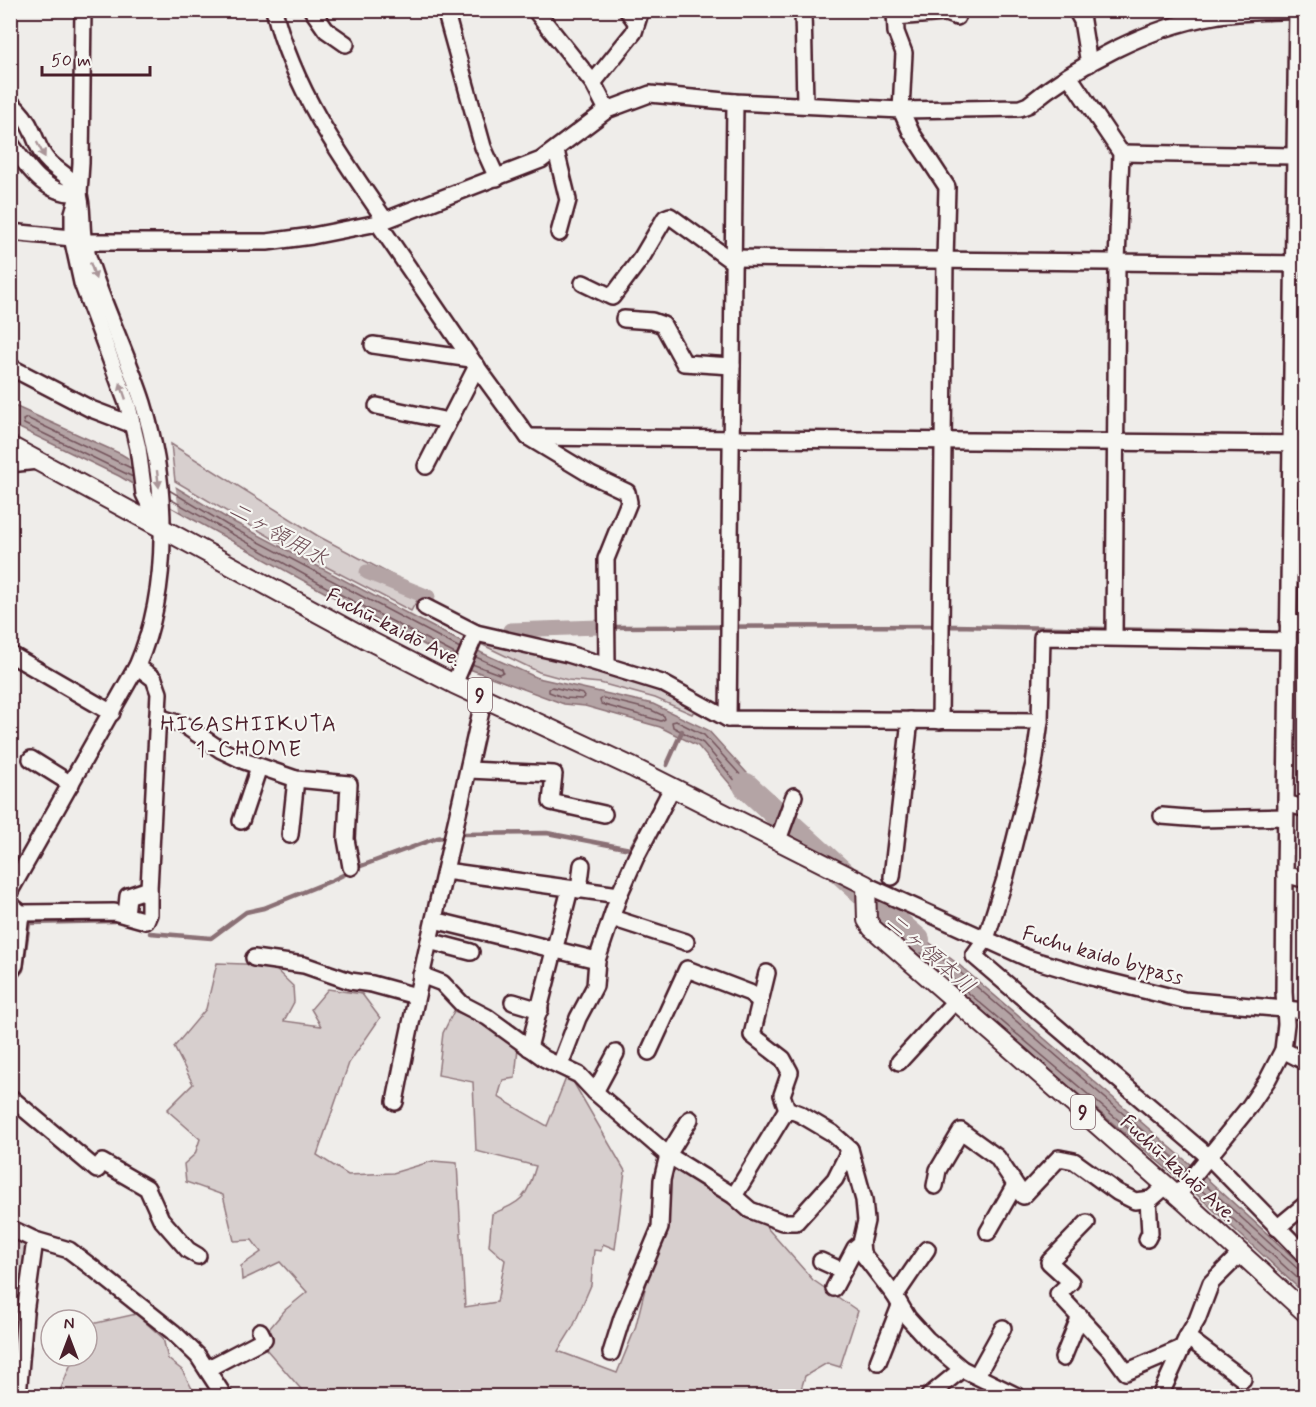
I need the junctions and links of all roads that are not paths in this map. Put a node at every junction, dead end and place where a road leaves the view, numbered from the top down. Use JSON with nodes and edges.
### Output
{"nodes":[{"id":1,"x":83,"y":10,"type":"edge"},
{"id":2,"x":274,"y":10,"type":"edge"},
{"id":3,"x":312,"y":10,"type":"edge"},
{"id":4,"x":445,"y":10,"type":"edge"},
{"id":5,"x":535,"y":10,"type":"edge"},
{"id":6,"x":803,"y":10,"type":"edge"},
{"id":7,"x":1076,"y":10,"type":"edge"},
{"id":8,"x":1298,"y":11,"type":"edge"},
{"id":9,"x":635,"y":14,"type":"edge"},
{"id":10,"x":895,"y":14,"type":"edge"},
{"id":11,"x":957,"y":17,"type":"dead end"},
{"id":12,"x":346,"y":44,"type":"dead end"},
{"id":13,"x":1089,"y":64,"type":"junction"},
{"id":14,"x":1069,"y":76,"type":"junction"},
{"id":15,"x":592,"y":84,"type":"junction"},
{"id":16,"x":10,"y":102,"type":"edge"},
{"id":17,"x":735,"y":102,"type":"junction"},
{"id":18,"x":805,"y":104,"type":"junction"},
{"id":19,"x":608,"y":110,"type":"junction"},
{"id":20,"x":901,"y":110,"type":"junction"},
{"id":21,"x":10,"y":143,"type":"edge"},
{"id":22,"x":556,"y":151,"type":"junction"},
{"id":23,"x":1121,"y":153,"type":"junction"},
{"id":24,"x":1295,"y":156,"type":"junction"},
{"id":25,"x":497,"y":178,"type":"junction"},
{"id":26,"x":79,"y":193,"type":"junction"},
{"id":27,"x":382,"y":221,"type":"junction"},
{"id":28,"x":10,"y":232,"type":"edge"},
{"id":29,"x":559,"y":234,"type":"dead end"},
{"id":30,"x":78,"y":240,"type":"junction"},
{"id":31,"x":733,"y":260,"type":"junction"},
{"id":32,"x":945,"y":260,"type":"junction"},
{"id":33,"x":1117,"y":262,"type":"junction"},
{"id":34,"x":1300,"y":264,"type":"edge"},
{"id":35,"x":583,"y":284,"type":"dead end"},
{"id":36,"x":624,"y":319,"type":"dead end"},
{"id":37,"x":373,"y":345,"type":"dead end"},
{"id":38,"x":474,"y":363,"type":"junction"},
{"id":39,"x":732,"y":366,"type":"junction"},
{"id":40,"x":10,"y":367,"type":"edge"},
{"id":41,"x":377,"y":406,"type":"dead end"},
{"id":42,"x":448,"y":421,"type":"junction"},
{"id":43,"x":133,"y":425,"type":"junction"},
{"id":44,"x":528,"y":437,"type":"junction"},
{"id":45,"x":732,"y":439,"type":"junction"},
{"id":46,"x":943,"y":440,"type":"junction"},
{"id":47,"x":1115,"y":442,"type":"junction"},
{"id":48,"x":1298,"y":444,"type":"edge"},
{"id":49,"x":10,"y":446,"type":"edge"},
{"id":50,"x":37,"y":461,"type":"junction"},
{"id":51,"x":10,"y":464,"type":"edge"},
{"id":52,"x":426,"y":466,"type":"dead end"},
{"id":53,"x":161,"y":528,"type":"junction"},
{"id":54,"x":425,"y":607,"type":"dead end"},
{"id":55,"x":1305,"y":624,"type":"edge"},
{"id":56,"x":1114,"y":632,"type":"junction"},
{"id":57,"x":1288,"y":632,"type":"junction"},
{"id":58,"x":475,"y":636,"type":"junction"},
{"id":59,"x":10,"y":654,"type":"edge"},
{"id":60,"x":608,"y":665,"type":"junction"},
{"id":61,"x":137,"y":666,"type":"junction"},
{"id":62,"x":454,"y":684,"type":"junction"},
{"id":63,"x":484,"y":697,"type":"junction"},
{"id":64,"x":112,"y":713,"type":"junction"},
{"id":65,"x":158,"y":717,"type":"junction"},
{"id":66,"x":728,"y":719,"type":"junction"},
{"id":67,"x":910,"y":720,"type":"junction"},
{"id":68,"x":940,"y":721,"type":"junction"},
{"id":69,"x":1040,"y":722,"type":"junction"},
{"id":70,"x":31,"y":759,"type":"dead end"},
{"id":71,"x":259,"y":767,"type":"junction"},
{"id":72,"x":469,"y":770,"type":"junction"},
{"id":73,"x":296,"y":779,"type":"junction"},
{"id":74,"x":71,"y":784,"type":"junction"},
{"id":75,"x":672,"y":788,"type":"junction"},
{"id":76,"x":794,"y":796,"type":"dead end"},
{"id":77,"x":1305,"y":809,"type":"edge"},
{"id":78,"x":1286,"y":810,"type":"junction"},
{"id":79,"x":604,"y":814,"type":"dead end"},
{"id":80,"x":1162,"y":816,"type":"dead end"},
{"id":81,"x":241,"y":821,"type":"dead end"},
{"id":82,"x":290,"y":835,"type":"dead end"},
{"id":83,"x":778,"y":839,"type":"junction"},
{"id":84,"x":17,"y":863,"type":"edge"},
{"id":85,"x":582,"y":865,"type":"dead end"},
{"id":86,"x":351,"y":867,"type":"dead end"},
{"id":87,"x":445,"y":871,"type":"junction"},
{"id":88,"x":1285,"y":874,"type":"junction"},
{"id":89,"x":892,"y":877,"type":"dead end"},
{"id":90,"x":1305,"y":880,"type":"edge"},
{"id":91,"x":866,"y":885,"type":"junction"},
{"id":92,"x":149,"y":889,"type":"junction"},
{"id":93,"x":575,"y":890,"type":"junction"},
{"id":94,"x":10,"y":891,"type":"edge"},
{"id":95,"x":619,"y":895,"type":"junction"},
{"id":96,"x":16,"y":909,"type":"edge"},
{"id":97,"x":126,"y":915,"type":"junction"},
{"id":98,"x":612,"y":918,"type":"junction"},
{"id":99,"x":434,"y":920,"type":"junction"},
{"id":100,"x":986,"y":939,"type":"junction"},
{"id":101,"x":429,"y":941,"type":"junction"},
{"id":102,"x":686,"y":942,"type":"dead end"},
{"id":103,"x":555,"y":950,"type":"junction"},
{"id":104,"x":471,"y":952,"type":"dead end"},
{"id":105,"x":254,"y":958,"type":"dead end"},
{"id":106,"x":597,"y":960,"type":"junction"},
{"id":107,"x":10,"y":972,"type":"edge"},
{"id":108,"x":767,"y":973,"type":"dead end"},
{"id":109,"x":421,"y":975,"type":"junction"},
{"id":110,"x":416,"y":996,"type":"junction"},
{"id":111,"x":759,"y":1000,"type":"junction"},
{"id":112,"x":955,"y":1001,"type":"junction"},
{"id":113,"x":513,"y":1002,"type":"dead end"},
{"id":114,"x":540,"y":1010,"type":"junction"},
{"id":115,"x":1286,"y":1010,"type":"junction"},
{"id":116,"x":1305,"y":1011,"type":"edge"},
{"id":117,"x":529,"y":1048,"type":"junction"},
{"id":118,"x":1283,"y":1050,"type":"junction"},
{"id":119,"x":649,"y":1052,"type":"dead end"},
{"id":120,"x":616,"y":1053,"type":"dead end"},
{"id":121,"x":899,"y":1062,"type":"dead end"},
{"id":122,"x":1305,"y":1062,"type":"edge"},
{"id":123,"x":560,"y":1065,"type":"junction"},
{"id":124,"x":595,"y":1092,"type":"junction"},
{"id":125,"x":10,"y":1097,"type":"edge"},
{"id":126,"x":396,"y":1102,"type":"dead end"},
{"id":127,"x":787,"y":1109,"type":"junction"},
{"id":128,"x":690,"y":1119,"type":"dead end"},
{"id":129,"x":850,"y":1149,"type":"junction"},
{"id":130,"x":668,"y":1155,"type":"junction"},
{"id":131,"x":1205,"y":1163,"type":"junction"},
{"id":132,"x":1015,"y":1185,"type":"junction"},
{"id":133,"x":935,"y":1186,"type":"dead end"},
{"id":134,"x":1176,"y":1190,"type":"junction"},
{"id":135,"x":734,"y":1197,"type":"junction"},
{"id":136,"x":1148,"y":1200,"type":"junction"},
{"id":137,"x":1305,"y":1204,"type":"edge"},
{"id":138,"x":1087,"y":1223,"type":"dead end"},
{"id":139,"x":1277,"y":1227,"type":"junction"},
{"id":140,"x":10,"y":1228,"type":"edge"},
{"id":141,"x":988,"y":1232,"type":"dead end"},
{"id":142,"x":1147,"y":1239,"type":"dead end"},
{"id":143,"x":35,"y":1240,"type":"junction"},
{"id":144,"x":861,"y":1243,"type":"junction"},
{"id":145,"x":927,"y":1249,"type":"dead end"},
{"id":146,"x":1240,"y":1254,"type":"junction"},
{"id":147,"x":198,"y":1256,"type":"dead end"},
{"id":148,"x":1305,"y":1256,"type":"edge"},
{"id":149,"x":821,"y":1261,"type":"dead end"},
{"id":150,"x":843,"y":1271,"type":"junction"},
{"id":151,"x":834,"y":1288,"type":"dead end"},
{"id":152,"x":897,"y":1301,"type":"junction"},
{"id":153,"x":1305,"y":1313,"type":"edge"},
{"id":154,"x":1080,"y":1316,"type":"junction"},
{"id":155,"x":1003,"y":1328,"type":"dead end"},
{"id":156,"x":260,"y":1331,"type":"dead end"},
{"id":157,"x":1184,"y":1342,"type":"junction"},
{"id":158,"x":611,"y":1353,"type":"dead end"},
{"id":159,"x":1062,"y":1358,"type":"dead end"},
{"id":160,"x":878,"y":1362,"type":"dead end"},
{"id":161,"x":207,"y":1369,"type":"junction"},
{"id":162,"x":962,"y":1369,"type":"junction"},
{"id":163,"x":976,"y":1375,"type":"junction"},
{"id":164,"x":1243,"y":1379,"type":"dead end"},
{"id":165,"x":18,"y":1396,"type":"edge"},
{"id":166,"x":224,"y":1396,"type":"edge"},
{"id":167,"x":928,"y":1396,"type":"edge"},
{"id":168,"x":1017,"y":1396,"type":"edge"},
{"id":169,"x":1160,"y":1396,"type":"edge"}],
"edges":[{"from":1,"to":26,"type":"street"},
{"from":2,"to":27,"type":"street"},
{"from":3,"to":12,"type":"street"},
{"from":4,"to":25,"type":"street"},
{"from":5,"to":15,"type":"street"},
{"from":6,"to":18,"type":"street"},
{"from":7,"to":13,"type":"street"},
{"from":8,"to":13,"type":"street"},
{"from":8,"to":24,"type":"street"},
{"from":9,"to":15,"type":"street"},
{"from":10,"to":11,"type":"street"},
{"from":10,"to":20,"type":"street"},
{"from":13,"to":14,"type":"street"},
{"from":14,"to":20,"type":"street"},
{"from":14,"to":23,"type":"street"},
{"from":15,"to":19,"type":"street"},
{"from":16,"to":26,"type":"street","one_way":true},
{"from":17,"to":18,"type":"street"},
{"from":17,"to":19,"type":"street"},
{"from":17,"to":31,"type":"street"},
{"from":18,"to":20,"type":"street"},
{"from":19,"to":22,"type":"street"},
{"from":20,"to":32,"type":"street"},
{"from":21,"to":26,"type":"street"},
{"from":22,"to":25,"type":"street"},
{"from":22,"to":29,"type":"street"},
{"from":23,"to":24,"type":"street"},
{"from":23,"to":33,"type":"street"},
{"from":24,"to":34,"type":"street"},
{"from":25,"to":27,"type":"street"},
{"from":26,"to":30,"type":"street"},
{"from":27,"to":30,"type":"street"},
{"from":27,"to":38,"type":"street"},
{"from":28,"to":30,"type":"street"},
{"from":43,"to":30,"type":"street","one_way":true},
{"from":30,"to":53,"type":"street","one_way":true},
{"from":31,"to":32,"type":"street"},
{"from":31,"to":35,"type":"street"},
{"from":31,"to":39,"type":"street"},
{"from":32,"to":33,"type":"street"},
{"from":32,"to":46,"type":"street"},
{"from":33,"to":34,"type":"street"},
{"from":33,"to":47,"type":"street"},
{"from":34,"to":48,"type":"street"},
{"from":36,"to":39,"type":"street"},
{"from":37,"to":38,"type":"street"},
{"from":38,"to":42,"type":"street"},
{"from":38,"to":44,"type":"street"},
{"from":39,"to":45,"type":"street"},
{"from":40,"to":43,"type":"street"},
{"from":41,"to":42,"type":"street"},
{"from":42,"to":52,"type":"street"},
{"from":43,"to":53,"type":"street"},
{"from":44,"to":45,"type":"street"},
{"from":44,"to":60,"type":"street"},
{"from":45,"to":46,"type":"street"},
{"from":45,"to":66,"type":"street"},
{"from":46,"to":47,"type":"street"},
{"from":46,"to":68,"type":"street"},
{"from":47,"to":48,"type":"street"},
{"from":47,"to":56,"type":"street"},
{"from":48,"to":57,"type":"street"},
{"from":49,"to":50,"type":"main road","number":"9"},
{"from":50,"to":51,"type":"street"},
{"from":50,"to":53,"type":"main road","number":"9"},
{"from":53,"to":61,"type":"street"},
{"from":53,"to":62,"type":"main road","name":"Fuchū-kaidō Ave.","number":"9"},
{"from":54,"to":58,"type":"street"},
{"from":55,"to":57,"type":"street"},
{"from":56,"to":57,"type":"street"},
{"from":56,"to":69,"type":"street"},
{"from":57,"to":78,"type":"street"},
{"from":58,"to":60,"type":"street"},
{"from":58,"to":62,"type":"street"},
{"from":59,"to":64,"type":"street"},
{"from":60,"to":66,"type":"street"},
{"from":61,"to":64,"type":"street"},
{"from":61,"to":65,"type":"street"},
{"from":62,"to":63,"type":"main road","name":"Fuchū-kaidō Ave.","number":"9"},
{"from":63,"to":72,"type":"street"},
{"from":63,"to":75,"type":"main road","name":"Fuchū-kaidō Ave.","number":"9"},
{"from":64,"to":74,"type":"street"},
{"from":65,"to":71,"type":"street"},
{"from":65,"to":92,"type":"street"},
{"from":66,"to":67,"type":"street"},
{"from":67,"to":68,"type":"street"},
{"from":67,"to":89,"type":"street"},
{"from":68,"to":69,"type":"street"},
{"from":69,"to":100,"type":"street"},
{"from":70,"to":74,"type":"street"},
{"from":71,"to":73,"type":"street"},
{"from":71,"to":81,"type":"street"},
{"from":72,"to":79,"type":"street"},
{"from":72,"to":87,"type":"street"},
{"from":73,"to":82,"type":"street"},
{"from":73,"to":86,"type":"street"},
{"from":74,"to":84,"type":"street"},
{"from":75,"to":83,"type":"main road","name":"Fuchū-kaidō Ave.","number":"9"},
{"from":75,"to":95,"type":"street"},
{"from":76,"to":83,"type":"street"},
{"from":77,"to":78,"type":"street"},
{"from":78,"to":80,"type":"street"},
{"from":78,"to":88,"type":"street"},
{"from":83,"to":91,"type":"main road","name":"Fuchū-kaidō Ave.","number":"9"},
{"from":84,"to":94,"type":"street"},
{"from":85,"to":93,"type":"street"},
{"from":87,"to":93,"type":"street"},
{"from":87,"to":99,"type":"street"},
{"from":88,"to":90,"type":"street"},
{"from":88,"to":115,"type":"street"},
{"from":91,"to":100,"type":"street","name":"Fuchu kaido bypass"},
{"from":91,"to":112,"type":"main road","name":"Fuchū-kaidō Ave.","number":"9"},
{"from":92,"to":97,"type":"street"},
{"from":92,"to":97,"type":"street"},
{"from":93,"to":95,"type":"street"},
{"from":93,"to":103,"type":"street"},
{"from":95,"to":98,"type":"street"},
{"from":96,"to":97,"type":"street"},
{"from":96,"to":107,"type":"street"},
{"from":98,"to":102,"type":"street"},
{"from":98,"to":106,"type":"street"},
{"from":99,"to":101,"type":"street"},
{"from":99,"to":103,"type":"street"},
{"from":100,"to":115,"type":"street","name":"Fuchu kaido bypass"},
{"from":100,"to":131,"type":"street"},
{"from":101,"to":104,"type":"street"},
{"from":101,"to":109,"type":"street"},
{"from":103,"to":106,"type":"street"},
{"from":103,"to":114,"type":"street"},
{"from":105,"to":110,"type":"street"},
{"from":106,"to":123,"type":"street"},
{"from":108,"to":111,"type":"street"},
{"from":109,"to":110,"type":"street"},
{"from":109,"to":117,"type":"street"},
{"from":110,"to":126,"type":"street"},
{"from":111,"to":119,"type":"street"},
{"from":111,"to":127,"type":"street"},
{"from":112,"to":121,"type":"street"},
{"from":112,"to":134,"type":"main road","name":"Fuchū-kaidō Ave.","number":"9"},
{"from":113,"to":114,"type":"street"},
{"from":114,"to":117,"type":"street"},
{"from":115,"to":116,"type":"street","name":"Fuchu kaido bypass"},
{"from":115,"to":118,"type":"street"},
{"from":117,"to":123,"type":"street"},
{"from":118,"to":122,"type":"street"},
{"from":118,"to":131,"type":"street"},
{"from":120,"to":124,"type":"street"},
{"from":123,"to":124,"type":"street"},
{"from":124,"to":130,"type":"street"},
{"from":125,"to":147,"type":"street"},
{"from":127,"to":129,"type":"street"},
{"from":127,"to":135,"type":"street"},
{"from":128,"to":130,"type":"street"},
{"from":129,"to":135,"type":"street"},
{"from":129,"to":144,"type":"street"},
{"from":130,"to":135,"type":"street"},
{"from":130,"to":158,"type":"street"},
{"from":131,"to":134,"type":"street"},
{"from":131,"to":139,"type":"street"},
{"from":132,"to":133,"type":"street"},
{"from":132,"to":136,"type":"street"},
{"from":132,"to":141,"type":"street"},
{"from":134,"to":136,"type":"street"},
{"from":134,"to":146,"type":"main road","name":"Fuchū-kaidō Ave.","number":"9"},
{"from":136,"to":142,"type":"street"},
{"from":137,"to":139,"type":"street"},
{"from":138,"to":154,"type":"street"},
{"from":139,"to":148,"type":"street"},
{"from":140,"to":143,"type":"street"},
{"from":143,"to":161,"type":"street"},
{"from":143,"to":165,"type":"street"},
{"from":144,"to":150,"type":"street"},
{"from":144,"to":152,"type":"street"},
{"from":145,"to":152,"type":"street"},
{"from":146,"to":153,"type":"main road","name":"Fuchū-kaidō Ave.","number":"9"},
{"from":146,"to":157,"type":"street"},
{"from":149,"to":150,"type":"street"},
{"from":150,"to":151,"type":"street"},
{"from":152,"to":160,"type":"street"},
{"from":152,"to":162,"type":"street"},
{"from":154,"to":157,"type":"street"},
{"from":154,"to":159,"type":"street"},
{"from":155,"to":163,"type":"street"},
{"from":156,"to":161,"type":"street"},
{"from":157,"to":164,"type":"street"},
{"from":157,"to":169,"type":"street"},
{"from":161,"to":166,"type":"street"},
{"from":162,"to":163,"type":"street"},
{"from":162,"to":167,"type":"street"},
{"from":163,"to":168,"type":"street"}]}
